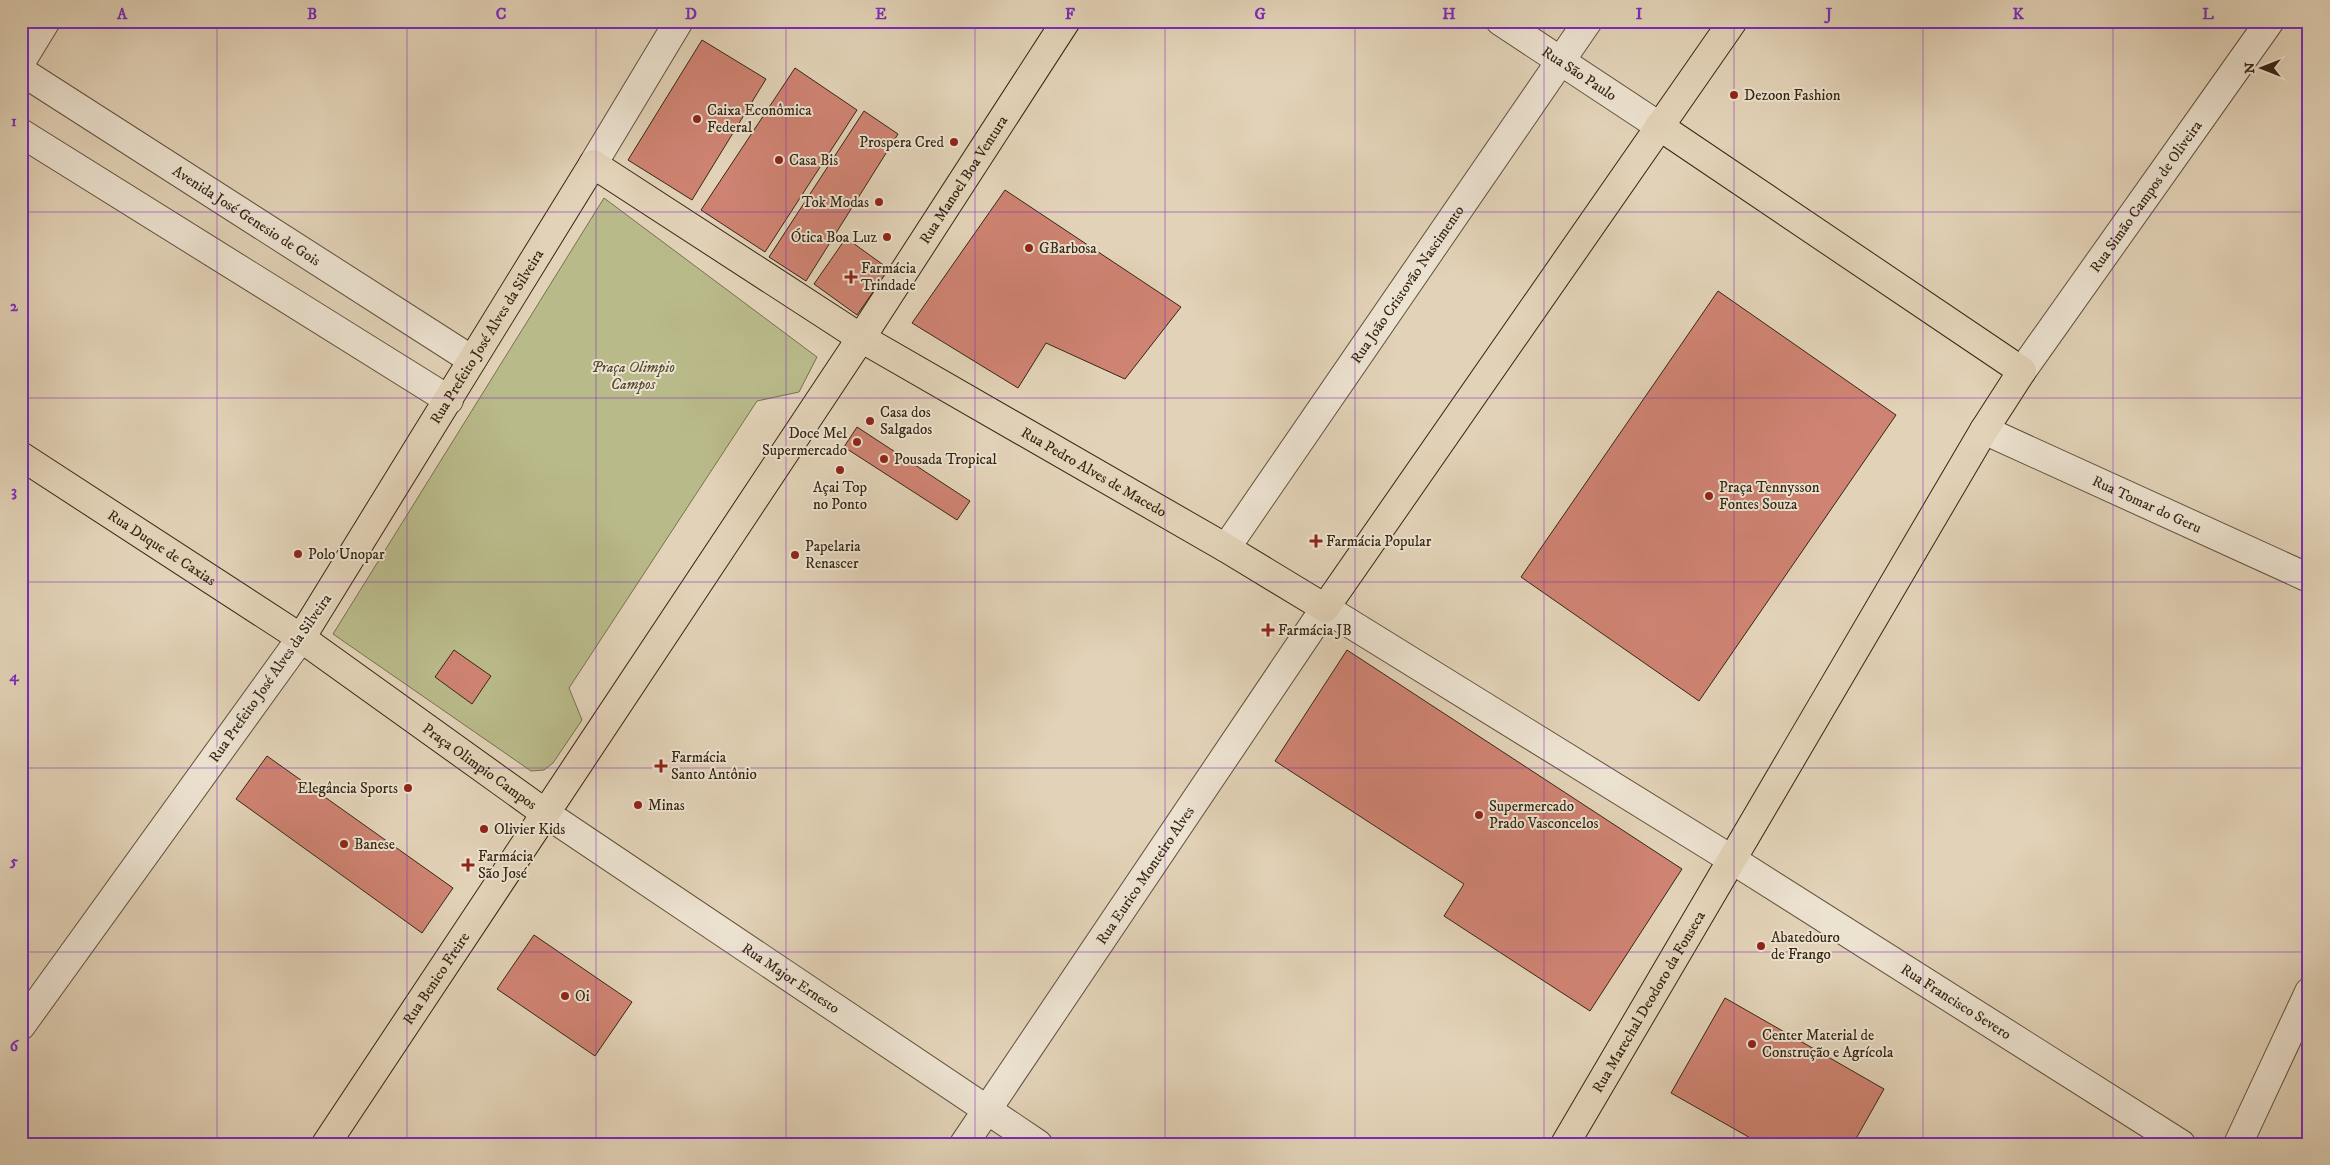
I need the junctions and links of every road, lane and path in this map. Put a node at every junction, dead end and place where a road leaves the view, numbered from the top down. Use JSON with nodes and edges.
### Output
{"nodes":[{"id":1,"x":46,"y":21,"type":"edge"},
{"id":2,"x":679,"y":21,"type":"edge"},
{"id":3,"x":1066,"y":21,"type":"edge"},
{"id":4,"x":1500,"y":21,"type":"edge"},
{"id":5,"x":1588,"y":21,"type":"edge"},
{"id":6,"x":1732,"y":21,"type":"edge"},
{"id":7,"x":2270,"y":21,"type":"edge"},
{"id":8,"x":21,"y":62,"type":"edge"},
{"id":9,"x":1562,"y":62,"type":"junction"},
{"id":10,"x":21,"y":71,"type":"edge"},
{"id":11,"x":1659,"y":126,"type":"junction"},
{"id":12,"x":21,"y":133,"type":"edge"},
{"id":13,"x":593,"y":164,"type":"junction"},
{"id":14,"x":861,"y":338,"type":"junction"},
{"id":15,"x":472,"y":360,"type":"junction"},
{"id":16,"x":2022,"y":371,"type":"junction"},
{"id":17,"x":449,"y":400,"type":"junction"},
{"id":18,"x":1984,"y":430,"type":"junction"},
{"id":19,"x":21,"y":456,"type":"edge"},
{"id":20,"x":1226,"y":548,"type":"junction"},
{"id":21,"x":2309,"y":578,"type":"edge"},
{"id":22,"x":1325,"y":608,"type":"junction"},
{"id":23,"x":302,"y":638,"type":"junction"},
{"id":24,"x":545,"y":813,"type":"junction"},
{"id":25,"x":1731,"y":859,"type":"junction"},
{"id":26,"x":2309,"y":992,"type":"edge"},
{"id":27,"x":21,"y":1026,"type":"edge"},
{"id":28,"x":988,"y":1110,"type":"junction"},
{"id":29,"x":326,"y":1144,"type":"edge"},
{"id":30,"x":964,"y":1144,"type":"edge"},
{"id":31,"x":1038,"y":1144,"type":"edge"},
{"id":32,"x":1565,"y":1144,"type":"edge"},
{"id":33,"x":2181,"y":1144,"type":"edge"},
{"id":34,"x":2238,"y":1144,"type":"edge"}],
"edges":[{"from":1,"to":8,"type":"street"},
{"from":2,"to":13,"type":"street"},
{"from":3,"to":14,"type":"main road","name":"Rua Manoel Boa Ventura"},
{"from":4,"to":9,"type":"street","name":"Rua São Paulo"},
{"from":5,"to":9,"type":"street","name":"Rua João Cristovão Nascimento"},
{"from":6,"to":11,"type":"main road"},
{"from":7,"to":16,"type":"street","name":"Rua Simão Campos de Oliveira"},
{"from":9,"to":11,"type":"street","name":"Rua São Paulo"},
{"from":9,"to":20,"type":"street","name":"Rua João Cristovão Nascimento"},
{"from":10,"to":15,"type":"street","name":"Avenida José Genesio de Gois"},
{"from":11,"to":16,"type":"main road"},
{"from":11,"to":22,"type":"main road"},
{"from":12,"to":17,"type":"street"},
{"from":13,"to":14,"type":"main road"},
{"from":13,"to":15,"type":"main road","name":"Rua Prefeito José Alves da Silveira"},
{"from":14,"to":20,"type":"main road","name":"Rua Pedro Alves de Macedo"},
{"from":14,"to":24,"type":"main road","name":"Praça Olimpio Campos"},
{"from":15,"to":17,"type":"main road","name":"Rua Prefeito José Alves da Silveira"},
{"from":16,"to":18,"type":"main road"},
{"from":17,"to":23,"type":"main road","name":"Rua Prefeito José Alves da Silveira"},
{"from":18,"to":21,"type":"street","name":"Rua Tomar do Geru"},
{"from":18,"to":25,"type":"main road"},
{"from":19,"to":23,"type":"main road","name":"Rua Duque de Caxias"},
{"from":20,"to":22,"type":"main road","name":"Rua Pedro Alves de Macedo"},
{"from":22,"to":25,"type":"street"},
{"from":22,"to":28,"type":"street","name":"Rua Eurico Monteiro Alves"},
{"from":23,"to":24,"type":"main road","name":"Praça Olimpio Campos"},
{"from":23,"to":27,"type":"street","name":"Rua Prefeito José Alves da Silveira"},
{"from":24,"to":28,"type":"street","name":"Rua Major Ernesto"},
{"from":24,"to":29,"type":"main road","name":"Rua Benico Freire"},
{"from":25,"to":32,"type":"main road","name":"Rua Marechal Deodoro da Fonseca"},
{"from":25,"to":33,"type":"street","name":"Rua Francisco Severo"},
{"from":26,"to":34,"type":"street"},
{"from":28,"to":30,"type":"street","name":"Rua Eurico Monteiro Alves"},
{"from":28,"to":31,"type":"street","name":"Rua Major Ernesto"}]}
